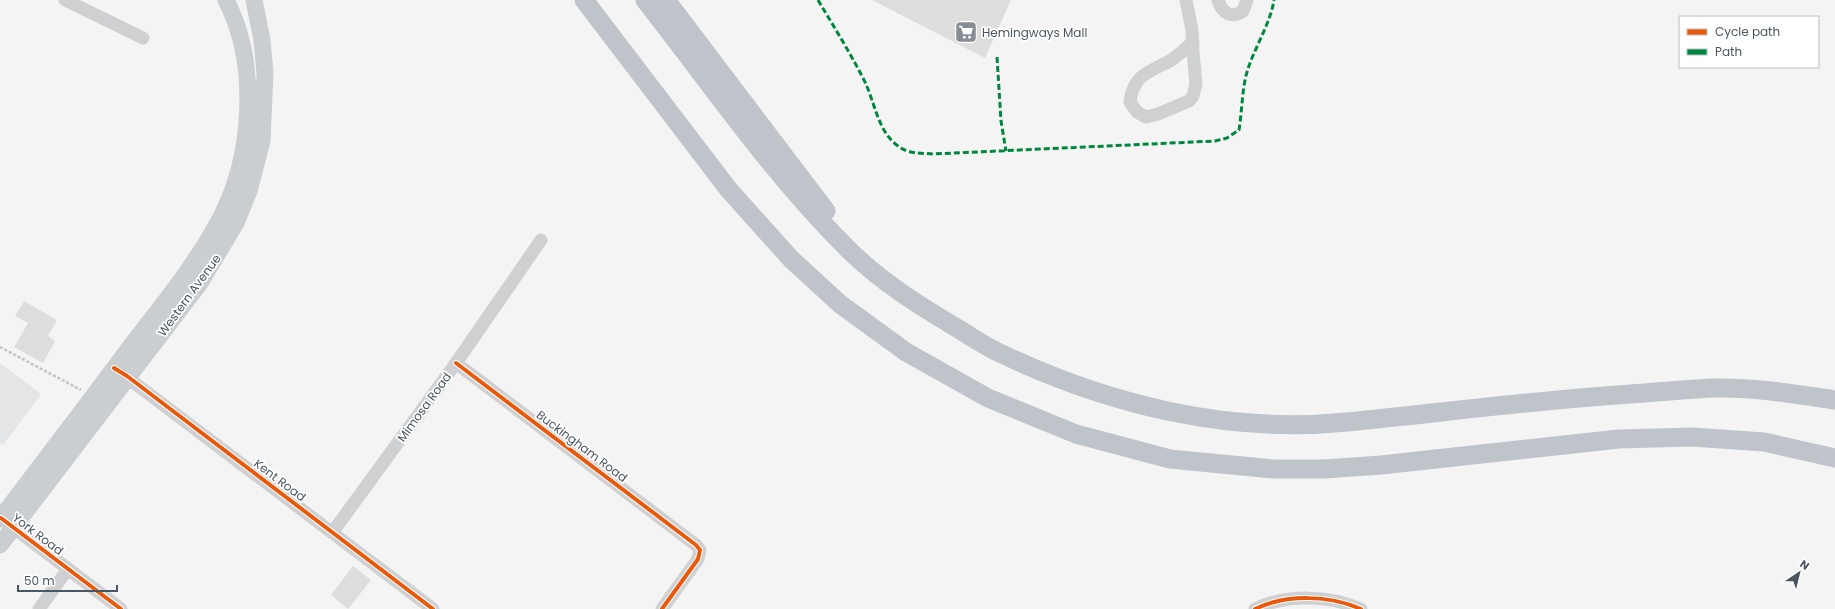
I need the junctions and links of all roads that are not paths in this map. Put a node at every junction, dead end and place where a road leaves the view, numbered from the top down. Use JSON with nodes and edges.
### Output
{"nodes":[{"id":1,"x":65,"y":0,"type":"edge"},
{"id":2,"x":226,"y":0,"type":"edge"},
{"id":3,"x":254,"y":0,"type":"edge"},
{"id":4,"x":645,"y":0,"type":"edge"},
{"id":5,"x":666,"y":0,"type":"edge"},
{"id":6,"x":1186,"y":0,"type":"edge"},
{"id":7,"x":1218,"y":0,"type":"edge"},
{"id":8,"x":1247,"y":0,"type":"edge"},
{"id":9,"x":587,"y":4,"type":"edge"},
{"id":10,"x":143,"y":38,"type":"dead end"},
{"id":11,"x":1192,"y":42,"type":"junction"},
{"id":12,"x":541,"y":240,"type":"dead end"},
{"id":13,"x":880,"y":278,"type":"junction"},
{"id":14,"x":456,"y":363,"type":"junction"},
{"id":15,"x":121,"y":372,"type":"junction"},
{"id":16,"x":1835,"y":400,"type":"edge"},
{"id":17,"x":1835,"y":458,"type":"edge"},
{"id":18,"x":5,"y":521,"type":"edge"},
{"id":19,"x":332,"y":533,"type":"junction"},
{"id":20,"x":0,"y":546,"type":"edge"},
{"id":21,"x":68,"y":569,"type":"junction"},
{"id":22,"x":39,"y":609,"type":"edge"},
{"id":23,"x":121,"y":609,"type":"edge"},
{"id":24,"x":433,"y":609,"type":"edge"},
{"id":25,"x":662,"y":609,"type":"edge"},
{"id":26,"x":1254,"y":609,"type":"edge"},
{"id":27,"x":1361,"y":609,"type":"edge"}],
"edges":[{"from":1,"to":10,"type":"street"},
{"from":2,"to":15,"type":"main road","name":"Western Avenue"},
{"from":3,"to":15,"type":"main road","name":"Western Avenue"},
{"from":4,"to":13,"type":"highway"},
{"from":5,"to":13,"type":"highway"},
{"from":6,"to":11,"type":"street"},
{"from":7,"to":8,"type":"street"},
{"from":9,"to":17,"type":"highway"},
{"from":11,"to":11,"type":"street"},
{"from":12,"to":14,"type":"street","name":"Mimosa Road"},
{"from":13,"to":16,"type":"highway"},
{"from":14,"to":19,"type":"street","name":"Mimosa Road"},
{"from":14,"to":25,"type":"street","name":"Buckingham Road"},
{"from":15,"to":18,"type":"main road","name":"Western Avenue"},
{"from":15,"to":18,"type":"main road","name":"Western Avenue"},
{"from":15,"to":19,"type":"street","name":"Kent Road"},
{"from":18,"to":20,"type":"main road","name":"Western Avenue"},
{"from":18,"to":21,"type":"street","name":"York Road"},
{"from":19,"to":24,"type":"street","name":"Kent Road"},
{"from":21,"to":22,"type":"street"},
{"from":21,"to":23,"type":"street","name":"York Road"},
{"from":26,"to":27,"type":"street"}]}
